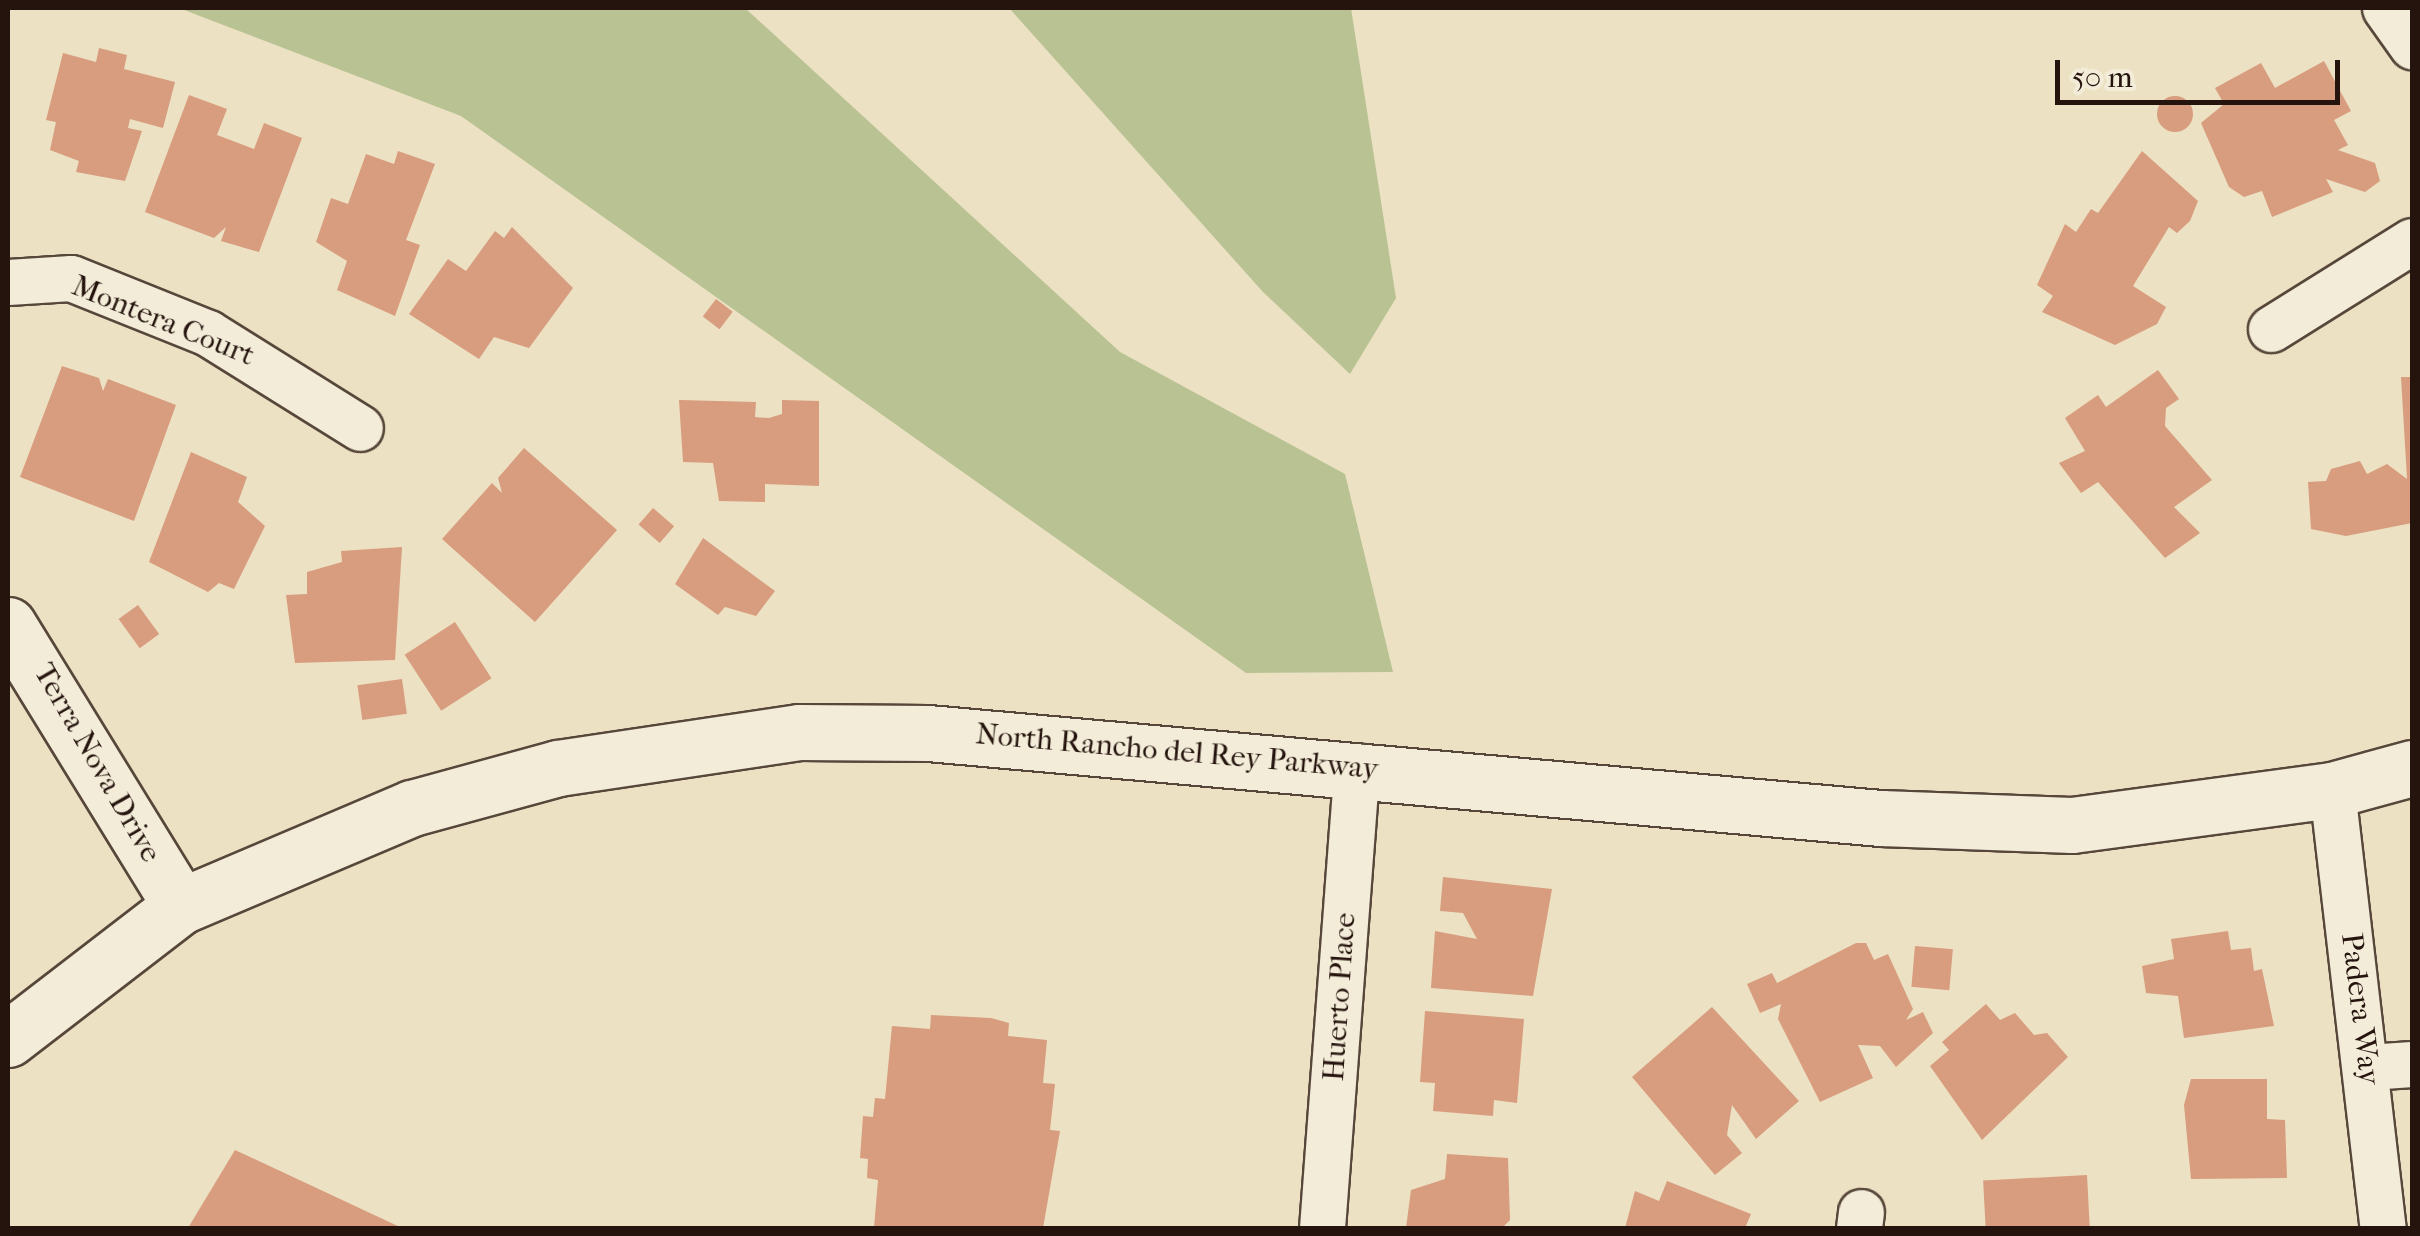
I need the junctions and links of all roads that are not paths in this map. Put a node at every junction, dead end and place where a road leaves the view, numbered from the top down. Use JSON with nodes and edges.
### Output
{"nodes":[{"id":1,"x":2384,"y":8,"type":"edge"},
{"id":2,"x":2412,"y":46,"type":"edge"},
{"id":3,"x":2412,"y":241,"type":"edge"},
{"id":4,"x":8,"y":282,"type":"edge"},
{"id":5,"x":2272,"y":329,"type":"dead end"},
{"id":6,"x":360,"y":428,"type":"dead end"},
{"id":7,"x":8,"y":625,"type":"edge"},
{"id":8,"x":1358,"y":766,"type":"junction"},
{"id":9,"x":2412,"y":768,"type":"edge"},
{"id":10,"x":2332,"y":790,"type":"junction"},
{"id":11,"x":181,"y":906,"type":"junction"},
{"id":12,"x":8,"y":1039,"type":"edge"},
{"id":13,"x":2412,"y":1064,"type":"edge"},
{"id":14,"x":2368,"y":1068,"type":"junction"},
{"id":15,"x":1322,"y":1228,"type":"edge"},
{"id":16,"x":2383,"y":1228,"type":"edge"}],
"edges":[{"from":1,"to":2,"type":"street"},
{"from":3,"to":5,"type":"street"},
{"from":4,"to":6,"type":"street","name":"Montera Court"},
{"from":7,"to":11,"type":"street","name":"Terra Nova Drive"},
{"from":8,"to":10,"type":"street","name":"North Rancho del Rey Parkway"},
{"from":8,"to":11,"type":"street","name":"North Rancho del Rey Parkway"},
{"from":8,"to":15,"type":"street","name":"Huerto Place"},
{"from":9,"to":10,"type":"street","name":"North Rancho del Rey Parkway"},
{"from":10,"to":14,"type":"street","name":"Padera Way"},
{"from":11,"to":12,"type":"street","name":"North Rancho del Rey Parkway"},
{"from":13,"to":14,"type":"street"},
{"from":14,"to":16,"type":"street","name":"Padera Way"}]}
